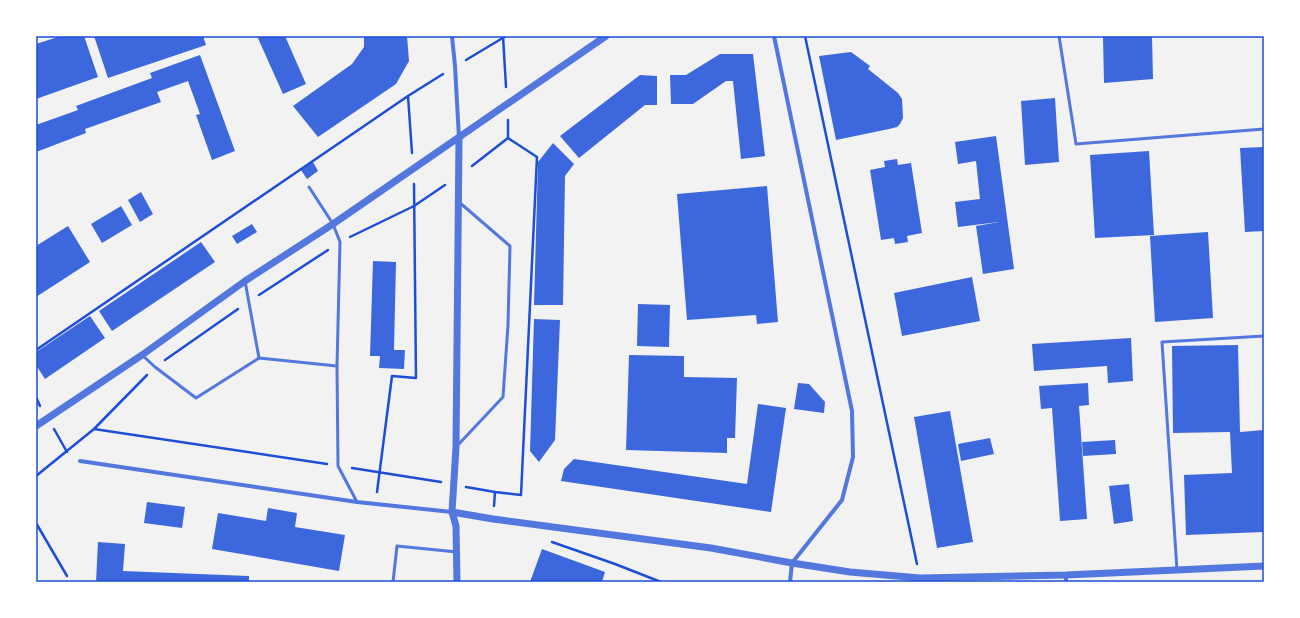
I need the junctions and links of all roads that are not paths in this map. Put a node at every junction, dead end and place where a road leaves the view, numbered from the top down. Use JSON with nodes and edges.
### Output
{"nodes":[{"id":1,"x":452,"y":36,"type":"edge"},
{"id":2,"x":606,"y":36,"type":"edge"},
{"id":3,"x":774,"y":36,"type":"edge"},
{"id":4,"x":1059,"y":36,"type":"edge"},
{"id":5,"x":1264,"y":129,"type":"edge"},
{"id":6,"x":459,"y":138,"type":"junction"},
{"id":7,"x":309,"y":187,"type":"dead end"},
{"id":8,"x":459,"y":202,"type":"junction"},
{"id":9,"x":333,"y":224,"type":"junction"},
{"id":10,"x":244,"y":281,"type":"junction"},
{"id":11,"x":1264,"y":336,"type":"edge"},
{"id":12,"x":142,"y":355,"type":"junction"},
{"id":13,"x":259,"y":358,"type":"junction"},
{"id":14,"x":337,"y":366,"type":"junction"},
{"id":15,"x":37,"y":424,"type":"edge"},
{"id":16,"x":456,"y":447,"type":"junction"},
{"id":17,"x":80,"y":461,"type":"dead end"},
{"id":18,"x":357,"y":502,"type":"junction"},
{"id":19,"x":452,"y":512,"type":"junction"},
{"id":20,"x":457,"y":552,"type":"junction"},
{"id":21,"x":792,"y":563,"type":"junction"},
{"id":22,"x":1264,"y":566,"type":"edge"},
{"id":23,"x":1177,"y":570,"type":"junction"},
{"id":24,"x":1066,"y":578,"type":"edge"},
{"id":25,"x":393,"y":582,"type":"edge"},
{"id":26,"x":457,"y":582,"type":"edge"},
{"id":27,"x":790,"y":582,"type":"edge"}],
"edges":[{"from":1,"to":6,"type":"street"},
{"from":2,"to":6,"type":"street"},
{"from":3,"to":21,"type":"street"},
{"from":4,"to":5,"type":"lane"},
{"from":6,"to":8,"type":"street"},
{"from":6,"to":9,"type":"street"},
{"from":7,"to":9,"type":"lane"},
{"from":8,"to":16,"type":"street"},
{"from":8,"to":16,"type":"lane"},
{"from":9,"to":10,"type":"street"},
{"from":9,"to":14,"type":"lane"},
{"from":10,"to":12,"type":"street"},
{"from":10,"to":13,"type":"lane"},
{"from":11,"to":23,"type":"lane"},
{"from":12,"to":13,"type":"lane"},
{"from":12,"to":15,"type":"street"},
{"from":13,"to":14,"type":"lane"},
{"from":14,"to":18,"type":"lane"},
{"from":16,"to":19,"type":"street"},
{"from":17,"to":18,"type":"street"},
{"from":18,"to":19,"type":"street"},
{"from":19,"to":20,"type":"street"},
{"from":19,"to":21,"type":"street"},
{"from":20,"to":25,"type":"lane"},
{"from":20,"to":26,"type":"street"},
{"from":21,"to":24,"type":"street"},
{"from":21,"to":27,"type":"street"},
{"from":22,"to":23,"type":"street"},
{"from":23,"to":24,"type":"street"}]}
